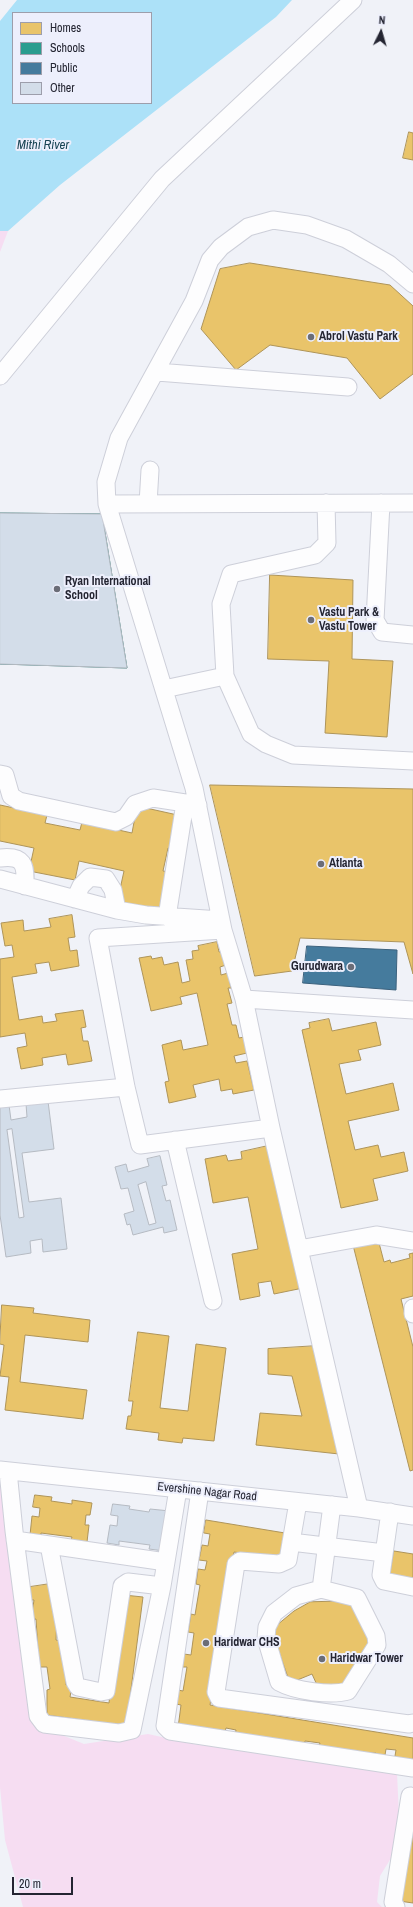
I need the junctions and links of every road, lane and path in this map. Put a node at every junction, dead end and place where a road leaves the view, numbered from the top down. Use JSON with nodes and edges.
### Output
{"nodes":[{"id":1,"x":353,"y":0,"type":"edge"},
{"id":2,"x":413,"y":284,"type":"edge"},
{"id":3,"x":157,"y":372,"type":"junction"},
{"id":4,"x":0,"y":376,"type":"edge"},
{"id":5,"x":348,"y":387,"type":"dead end"},
{"id":6,"x":150,"y":470,"type":"dead end"},
{"id":7,"x":326,"y":503,"type":"junction"},
{"id":8,"x":380,"y":503,"type":"junction"},
{"id":9,"x":413,"y":503,"type":"edge"},
{"id":10,"x":108,"y":504,"type":"junction"},
{"id":11,"x":148,"y":504,"type":"junction"},
{"id":12,"x":413,"y":635,"type":"edge"},
{"id":13,"x":225,"y":676,"type":"junction"},
{"id":14,"x":164,"y":689,"type":"junction"},
{"id":15,"x":413,"y":761,"type":"edge"},
{"id":16,"x":0,"y":774,"type":"edge"},
{"id":17,"x":192,"y":804,"type":"junction"},
{"id":18,"x":0,"y":858,"type":"edge"},
{"id":19,"x":0,"y":879,"type":"edge"},
{"id":20,"x":25,"y":886,"type":"junction"},
{"id":21,"x":75,"y":899,"type":"junction"},
{"id":22,"x":117,"y":910,"type":"junction"},
{"id":23,"x":167,"y":917,"type":"junction"},
{"id":24,"x":222,"y":925,"type":"junction"},
{"id":25,"x":244,"y":999,"type":"junction"},
{"id":26,"x":413,"y":1010,"type":"edge"},
{"id":27,"x":126,"y":1087,"type":"junction"},
{"id":28,"x":0,"y":1099,"type":"edge"},
{"id":29,"x":272,"y":1128,"type":"junction"},
{"id":30,"x":174,"y":1140,"type":"junction"},
{"id":31,"x":413,"y":1241,"type":"edge"},
{"id":32,"x":300,"y":1249,"type":"junction"},
{"id":33,"x":213,"y":1302,"type":"dead end"},
{"id":34,"x":413,"y":1308,"type":"edge"},
{"id":35,"x":413,"y":1314,"type":"edge"},
{"id":36,"x":4,"y":1470,"type":"edge"},
{"id":37,"x":178,"y":1489,"type":"junction"},
{"id":38,"x":200,"y":1491,"type":"junction"},
{"id":39,"x":298,"y":1502,"type":"junction"},
{"id":40,"x":332,"y":1505,"type":"junction"},
{"id":41,"x":359,"y":1508,"type":"junction"},
{"id":42,"x":390,"y":1512,"type":"junction"},
{"id":43,"x":413,"y":1516,"type":"edge"},
{"id":44,"x":15,"y":1540,"type":"junction"},
{"id":45,"x":291,"y":1542,"type":"junction"},
{"id":46,"x":49,"y":1545,"type":"junction"},
{"id":47,"x":327,"y":1546,"type":"junction"},
{"id":48,"x":384,"y":1553,"type":"junction"},
{"id":49,"x":166,"y":1562,"type":"junction"},
{"id":50,"x":162,"y":1586,"type":"junction"},
{"id":51,"x":413,"y":1587,"type":"edge"},
{"id":52,"x":321,"y":1589,"type":"junction"},
{"id":53,"x":279,"y":1682,"type":"junction"},
{"id":54,"x":331,"y":1693,"type":"junction"},
{"id":55,"x":275,"y":1706,"type":"junction"},
{"id":56,"x":328,"y":1713,"type":"junction"},
{"id":57,"x":413,"y":1723,"type":"edge"},
{"id":58,"x":413,"y":1768,"type":"edge"},
{"id":59,"x":409,"y":1796,"type":"edge"},
{"id":60,"x":396,"y":1907,"type":"edge"}],
"edges":[{"from":1,"to":4,"type":"street"},
{"from":2,"to":3,"type":"street"},
{"from":3,"to":5,"type":"street"},
{"from":3,"to":10,"type":"street"},
{"from":6,"to":11,"type":"street"},
{"from":7,"to":8,"type":"street"},
{"from":7,"to":11,"type":"street"},
{"from":7,"to":13,"type":"street"},
{"from":8,"to":9,"type":"street"},
{"from":8,"to":12,"type":"street"},
{"from":10,"to":11,"type":"street"},
{"from":10,"to":14,"type":"street"},
{"from":13,"to":14,"type":"street"},
{"from":13,"to":15,"type":"street"},
{"from":14,"to":17,"type":"street"},
{"from":16,"to":17,"type":"street"},
{"from":17,"to":23,"type":"street"},
{"from":17,"to":24,"type":"street"},
{"from":18,"to":20,"type":"street"},
{"from":19,"to":20,"type":"street"},
{"from":20,"to":21,"type":"street"},
{"from":21,"to":22,"type":"street"},
{"from":21,"to":22,"type":"street"},
{"from":22,"to":23,"type":"street"},
{"from":23,"to":24,"type":"street"},
{"from":24,"to":25,"type":"street"},
{"from":24,"to":27,"type":"street"},
{"from":25,"to":26,"type":"street"},
{"from":25,"to":29,"type":"street"},
{"from":27,"to":28,"type":"street"},
{"from":27,"to":30,"type":"street"},
{"from":29,"to":30,"type":"street"},
{"from":29,"to":32,"type":"street"},
{"from":30,"to":33,"type":"street"},
{"from":31,"to":32,"type":"street"},
{"from":32,"to":41,"type":"street"},
{"from":34,"to":35,"type":"street"},
{"from":36,"to":37,"type":"street","name":"Evershine Nagar Road"},
{"from":36,"to":44,"type":"street"},
{"from":37,"to":38,"type":"street","name":"Evershine Nagar Road"},
{"from":37,"to":49,"type":"street"},
{"from":38,"to":39,"type":"street","name":"Evershine Nagar Road"},
{"from":38,"to":58,"type":"street"},
{"from":39,"to":40,"type":"street","name":"Evershine Nagar Road"},
{"from":39,"to":45,"type":"street"},
{"from":40,"to":41,"type":"street","name":"Evershine Nagar Road"},
{"from":40,"to":47,"type":"street"},
{"from":41,"to":42,"type":"street","name":"Evershine Nagar Road"},
{"from":42,"to":43,"type":"street","name":"Evershine Nagar Road"},
{"from":42,"to":48,"type":"street"},
{"from":44,"to":46,"type":"street"},
{"from":44,"to":50,"type":"street"},
{"from":45,"to":47,"type":"street"},
{"from":45,"to":55,"type":"street"},
{"from":46,"to":49,"type":"street"},
{"from":46,"to":50,"type":"street"},
{"from":47,"to":48,"type":"street"},
{"from":47,"to":52,"type":"street"},
{"from":48,"to":51,"type":"street"},
{"from":49,"to":50,"type":"street"},
{"from":52,"to":53,"type":"street"},
{"from":52,"to":54,"type":"street"},
{"from":53,"to":54,"type":"street"},
{"from":53,"to":55,"type":"street"},
{"from":54,"to":56,"type":"street"},
{"from":55,"to":56,"type":"street"},
{"from":56,"to":57,"type":"street"},
{"from":59,"to":60,"type":"street"}]}
